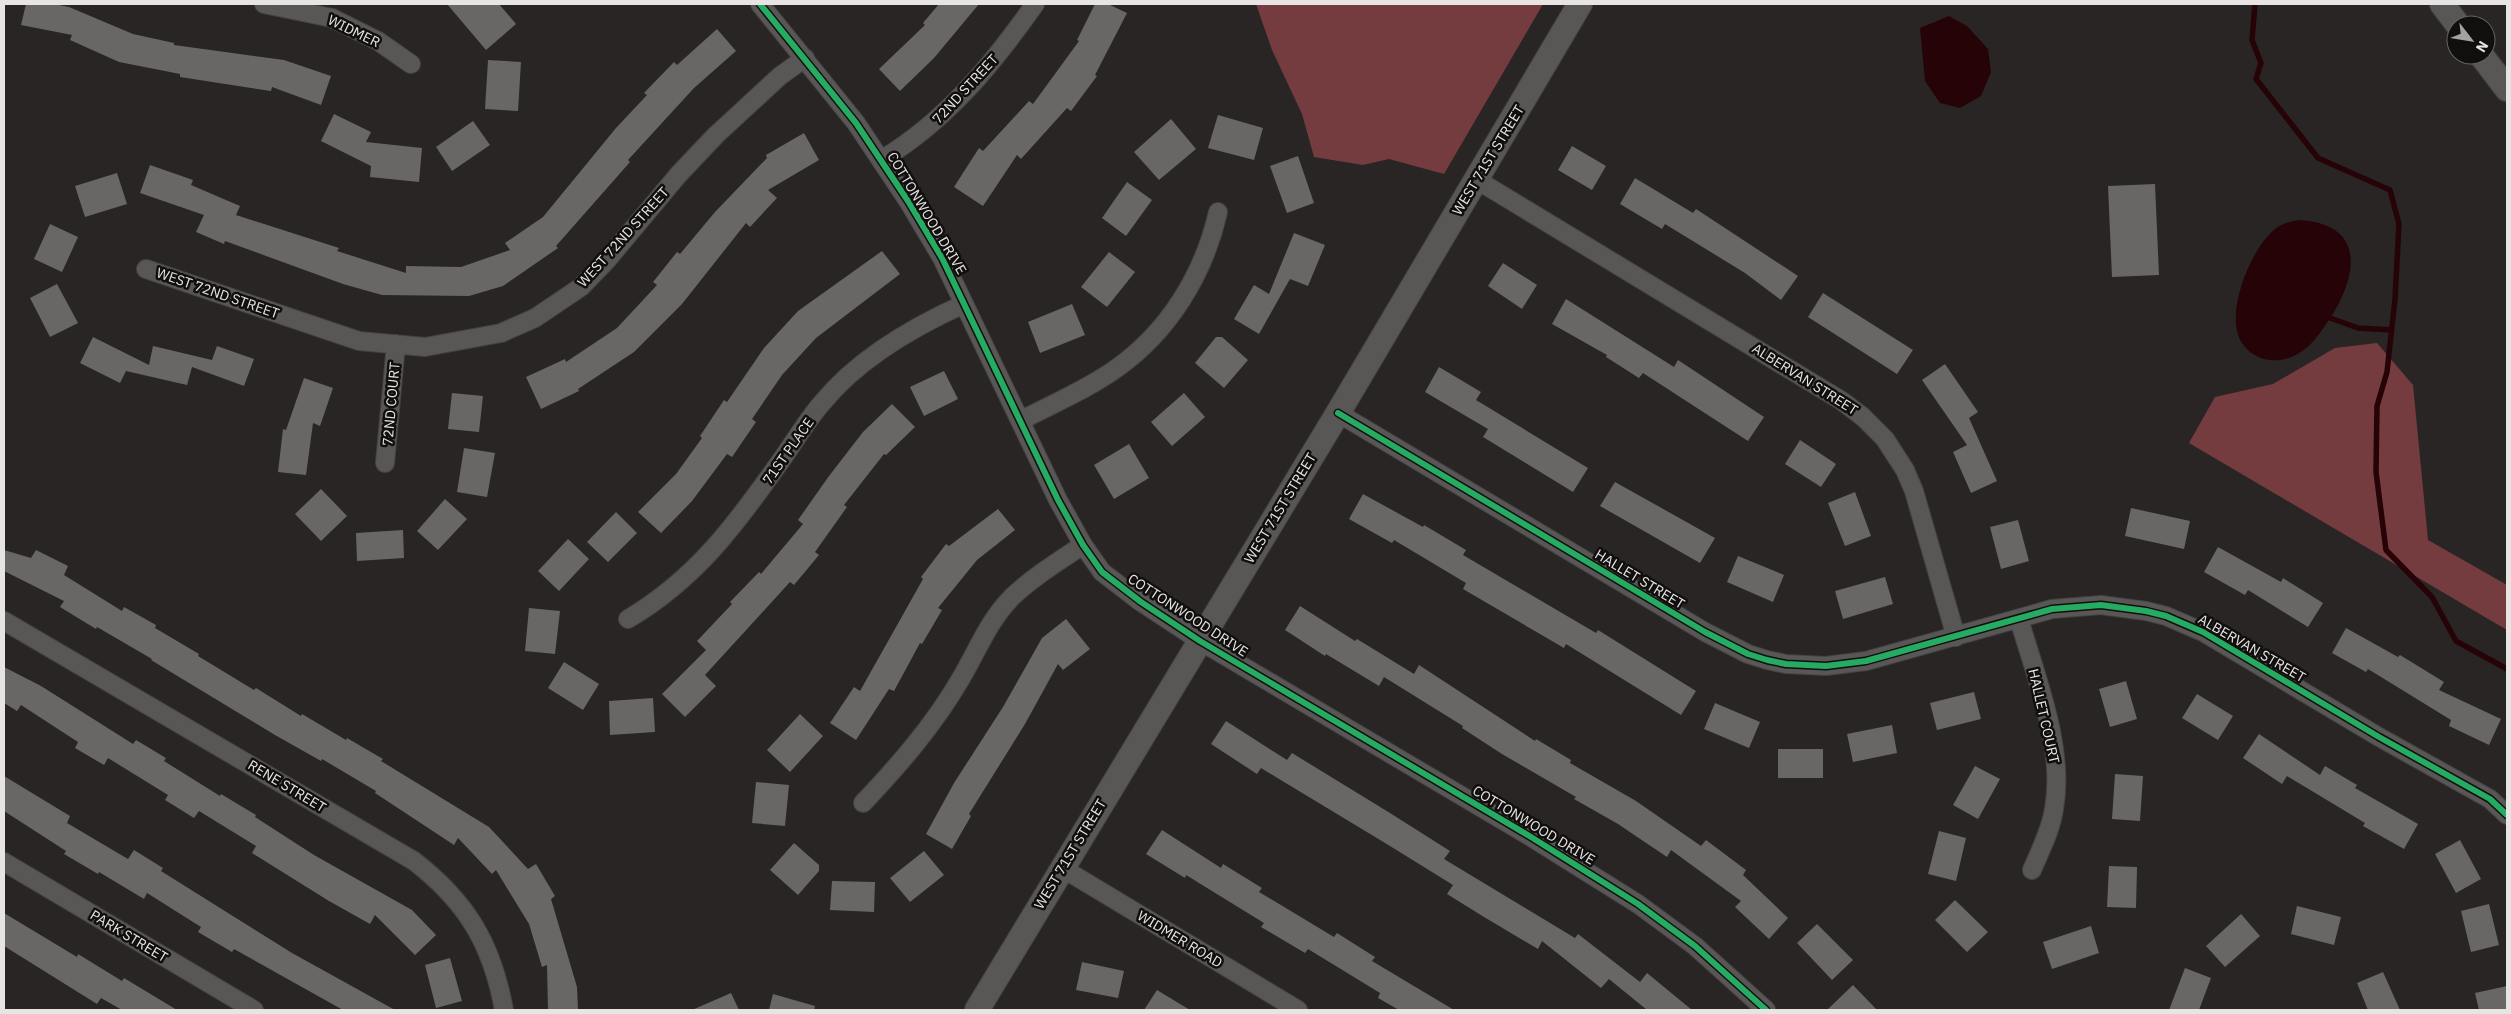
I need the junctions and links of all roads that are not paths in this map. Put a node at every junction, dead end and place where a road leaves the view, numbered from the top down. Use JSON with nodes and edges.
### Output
{"nodes":[{"id":1,"x":264,"y":4,"type":"edge"},
{"id":2,"x":760,"y":4,"type":"edge"},
{"id":3,"x":1035,"y":4,"type":"edge"},
{"id":4,"x":1580,"y":4,"type":"edge"},
{"id":5,"x":2442,"y":4,"type":"edge"},
{"id":6,"x":2450,"y":15,"type":"edge"},
{"id":7,"x":805,"y":58,"type":"junction"},
{"id":8,"x":411,"y":64,"type":"dead end"},
{"id":9,"x":2489,"y":65,"type":"edge"},
{"id":10,"x":2507,"y":89,"type":"edge"},
{"id":11,"x":881,"y":160,"type":"junction"},
{"id":12,"x":1477,"y":180,"type":"junction"},
{"id":13,"x":1218,"y":212,"type":"dead end"},
{"id":14,"x":146,"y":269,"type":"dead end"},
{"id":15,"x":964,"y":304,"type":"junction"},
{"id":16,"x":396,"y":344,"type":"junction"},
{"id":17,"x":1338,"y":413,"type":"junction"},
{"id":18,"x":1020,"y":421,"type":"junction"},
{"id":19,"x":386,"y":463,"type":"dead end"},
{"id":20,"x":1083,"y":545,"type":"junction"},
{"id":21,"x":628,"y":619,"type":"dead end"},
{"id":22,"x":2019,"y":619,"type":"junction"},
{"id":23,"x":4,"y":621,"type":"edge"},
{"id":24,"x":1956,"y":637,"type":"junction"},
{"id":25,"x":1200,"y":641,"type":"junction"},
{"id":26,"x":863,"y":803,"type":"dead end"},
{"id":27,"x":2507,"y":815,"type":"edge"},
{"id":28,"x":4,"y":862,"type":"edge"},
{"id":29,"x":1062,"y":868,"type":"junction"},
{"id":30,"x":2032,"y":870,"type":"dead end"},
{"id":31,"x":254,"y":1010,"type":"edge"},
{"id":32,"x":504,"y":1010,"type":"edge"},
{"id":33,"x":977,"y":1010,"type":"edge"},
{"id":34,"x":1298,"y":1010,"type":"edge"},
{"id":35,"x":1766,"y":1010,"type":"edge"}],
"edges":[{"from":1,"to":8,"type":"street","name":"WIDMER"},
{"from":2,"to":7,"type":"street","name":"COTTONWOOD DRIVE"},
{"from":3,"to":11,"type":"street","name":"72ND STREET"},
{"from":4,"to":12,"type":"street","name":"WEST 71ST STREET"},
{"from":5,"to":6,"type":"street"},
{"from":7,"to":11,"type":"street","name":"COTTONWOOD DRIVE"},
{"from":7,"to":16,"type":"street","name":"WEST 72ND STREET"},
{"from":9,"to":10,"type":"street"},
{"from":11,"to":15,"type":"street","name":"COTTONWOOD DRIVE"},
{"from":12,"to":17,"type":"street","name":"WEST 71ST STREET"},
{"from":12,"to":24,"type":"street","name":"ALBERVAN STREET"},
{"from":13,"to":18,"type":"street"},
{"from":14,"to":16,"type":"street","name":"WEST 72ND STREET"},
{"from":15,"to":18,"type":"street","name":"COTTONWOOD DRIVE"},
{"from":15,"to":21,"type":"street","name":"71ST PLACE"},
{"from":16,"to":19,"type":"street","name":"72ND COURT"},
{"from":17,"to":24,"type":"street","name":"HALLET STREET"},
{"from":17,"to":25,"type":"street","name":"WEST 71ST STREET"},
{"from":18,"to":20,"type":"street","name":"COTTONWOOD DRIVE"},
{"from":20,"to":25,"type":"street","name":"COTTONWOOD DRIVE"},
{"from":20,"to":26,"type":"street"},
{"from":22,"to":24,"type":"street","name":"ALBERVAN STREET"},
{"from":22,"to":27,"type":"street","name":"ALBERVAN STREET"},
{"from":22,"to":30,"type":"street","name":"HALLET COURT"},
{"from":23,"to":32,"type":"street","name":"RENE STREET"},
{"from":25,"to":29,"type":"street","name":"WEST 71ST STREET"},
{"from":25,"to":35,"type":"street","name":"COTTONWOOD DRIVE"},
{"from":28,"to":31,"type":"street","name":"PARK STREET"},
{"from":29,"to":33,"type":"street","name":"WEST 71ST STREET"},
{"from":29,"to":34,"type":"street","name":"WIDMER ROAD"}]}
